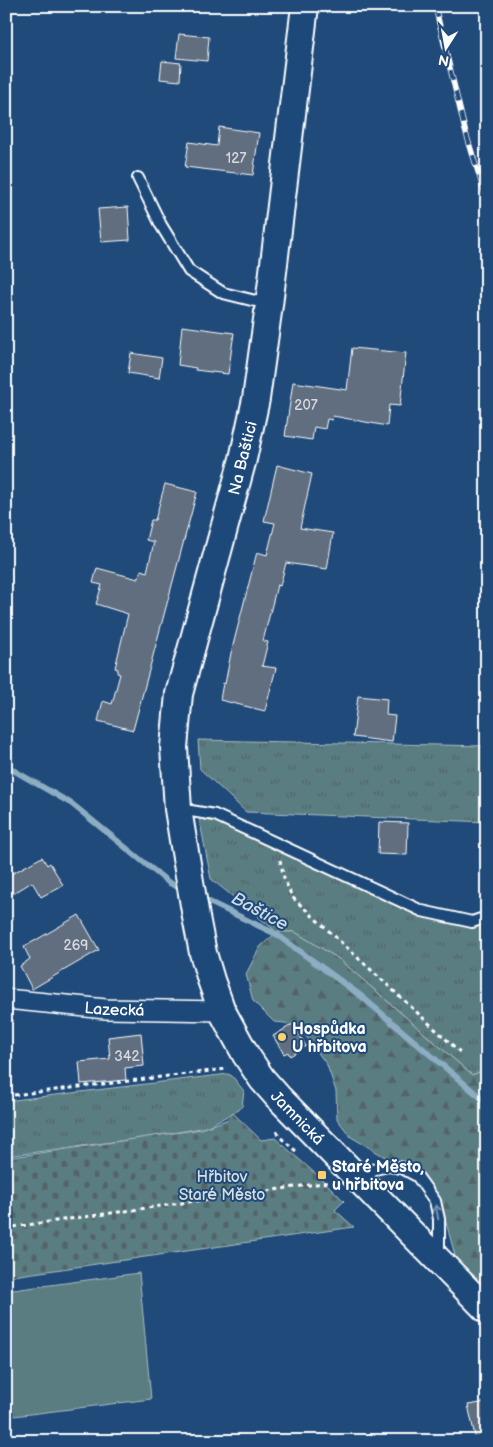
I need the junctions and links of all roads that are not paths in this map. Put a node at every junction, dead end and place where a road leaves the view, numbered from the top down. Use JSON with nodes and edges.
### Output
{"nodes":[{"id":1,"x":305,"y":6,"type":"edge"},
{"id":2,"x":138,"y":178,"type":"dead end"},
{"id":3,"x":269,"y":304,"type":"junction"},
{"id":4,"x":178,"y":809,"type":"junction"},
{"id":5,"x":194,"y":906,"type":"joint"},
{"id":6,"x":487,"y":917,"type":"edge"},
{"id":7,"x":6,"y":999,"type":"edge"},
{"id":8,"x":222,"y":1011,"type":"junction"},
{"id":9,"x":361,"y":1183,"type":"junction"},
{"id":10,"x":438,"y":1260,"type":"junction"},
{"id":11,"x":487,"y":1310,"type":"edge"}],
"edges":[{"from":1,"to":3,"type":"main road","name":"Na Baštici"},
{"from":2,"to":3,"type":"lane"},
{"from":3,"to":4,"type":"main road","name":"Na Baštici"},
{"from":4,"to":5,"type":"main road","name":"Na Baštici"},
{"from":4,"to":6,"type":"lane"},
{"from":5,"to":8,"type":"main road","name":"Jamnická"},
{"from":7,"to":8,"type":"street","name":"Lazecká"},
{"from":8,"to":9,"type":"main road","name":"Jamnická"},
{"from":9,"to":10,"type":"main road","name":"Jamnická"},
{"from":10,"to":9,"type":"lane","one_way":true},
{"from":10,"to":11,"type":"main road","name":"Jamnická"}]}
